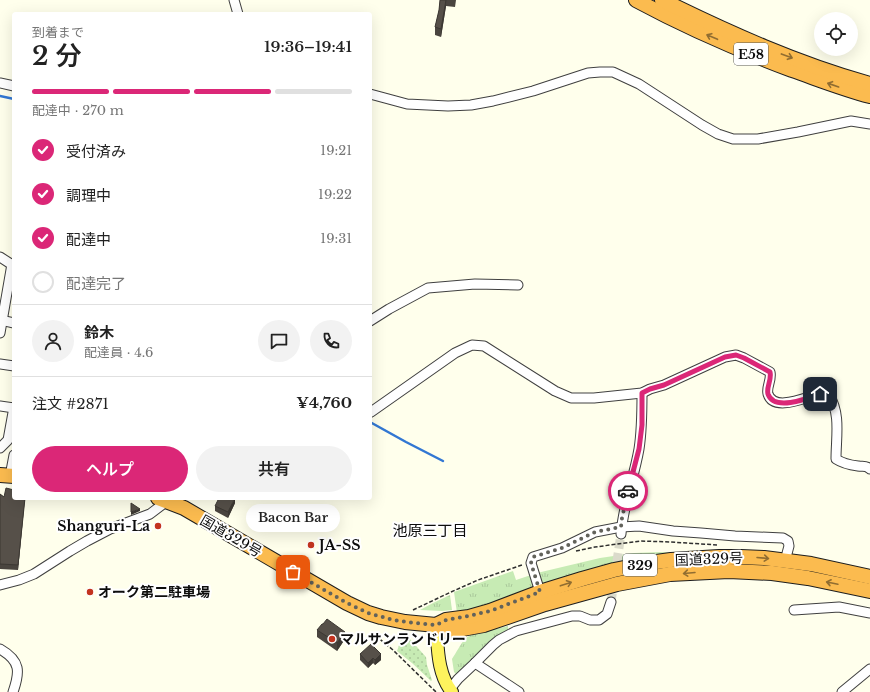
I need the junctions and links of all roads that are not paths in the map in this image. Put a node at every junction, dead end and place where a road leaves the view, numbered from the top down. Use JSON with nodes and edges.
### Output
{"nodes":[{"id":1,"x":234,"y":0,"type":"edge"},
{"id":2,"x":636,"y":0,"type":"edge"},
{"id":3,"x":662,"y":0,"type":"edge"},
{"id":4,"x":237,"y":12,"type":"edge"},
{"id":5,"x":0,"y":83,"type":"edge"},
{"id":6,"x":870,"y":84,"type":"edge"},
{"id":7,"x":12,"y":86,"type":"edge"},
{"id":8,"x":372,"y":95,"type":"edge"},
{"id":9,"x":870,"y":96,"type":"edge"},
{"id":10,"x":870,"y":124,"type":"edge"},
{"id":11,"x":0,"y":257,"type":"edge"},
{"id":12,"x":12,"y":264,"type":"edge"},
{"id":13,"x":12,"y":268,"type":"edge"},
{"id":14,"x":8,"y":282,"type":"edge"},
{"id":15,"x":518,"y":285,"type":"dead end"},
{"id":16,"x":1,"y":320,"type":"edge"},
{"id":17,"x":372,"y":320,"type":"edge"},
{"id":18,"x":12,"y":323,"type":"edge"},
{"id":19,"x":0,"y":333,"type":"edge"},
{"id":20,"x":0,"y":364,"type":"edge"},
{"id":21,"x":12,"y":366,"type":"edge"},
{"id":22,"x":642,"y":393,"type":"junction"},
{"id":23,"x":0,"y":406,"type":"edge"},
{"id":24,"x":12,"y":408,"type":"edge"},
{"id":25,"x":372,"y":411,"type":"edge"},
{"id":26,"x":12,"y":419,"type":"edge"},
{"id":27,"x":0,"y":448,"type":"edge"},
{"id":28,"x":12,"y":462,"type":"edge"},
{"id":29,"x":870,"y":469,"type":"edge"},
{"id":30,"x":8,"y":476,"type":"edge"},
{"id":31,"x":163,"y":500,"type":"edge"},
{"id":32,"x":621,"y":530,"type":"junction"},
{"id":33,"x":785,"y":560,"type":"junction"},
{"id":34,"x":870,"y":576,"type":"edge"},
{"id":35,"x":0,"y":585,"type":"edge"},
{"id":36,"x":870,"y":591,"type":"edge"},
{"id":37,"x":540,"y":592,"type":"junction"},
{"id":38,"x":611,"y":602,"type":"tunnel mouth"},
{"id":39,"x":794,"y":610,"type":"dead end"},
{"id":40,"x":870,"y":613,"type":"edge"},
{"id":41,"x":509,"y":617,"type":"junction"},
{"id":42,"x":436,"y":625,"type":"junction"},
{"id":43,"x":516,"y":631,"type":"junction"},
{"id":44,"x":0,"y":649,"type":"edge"},
{"id":45,"x":475,"y":663,"type":"junction"},
{"id":46,"x":870,"y":669,"type":"edge"},
{"id":47,"x":451,"y":691,"type":"edge"},
{"id":48,"x":13,"y":692,"type":"edge"},
{"id":49,"x":519,"y":692,"type":"edge"},
{"id":50,"x":842,"y":692,"type":"edge"}],
"edges":[{"from":1,"to":4,"type":"street"},
{"from":9,"to":2,"type":"highway","number":"E58","one_way":true},
{"from":3,"to":6,"type":"highway","number":"E58","one_way":true},
{"from":5,"to":7,"type":"street"},
{"from":8,"to":10,"type":"street"},
{"from":11,"to":12,"type":"street"},
{"from":13,"to":14,"type":"street"},
{"from":14,"to":16,"type":"street"},
{"from":15,"to":17,"type":"street"},
{"from":16,"to":18,"type":"street"},
{"from":16,"to":19,"type":"street"},
{"from":20,"to":21,"type":"street"},
{"from":22,"to":25,"type":"street"},
{"from":22,"to":29,"type":"street"},
{"from":22,"to":32,"type":"street"},
{"from":23,"to":24,"type":"street"},
{"from":26,"to":27,"type":"street"},
{"from":28,"to":30,"type":"street"},
{"from":31,"to":35,"type":"street"},
{"from":31,"to":42,"type":"highway","name":"国道329号","number":"329"},
{"from":32,"to":33,"type":"street"},
{"from":32,"to":37,"type":"street"},
{"from":33,"to":34,"type":"highway","name":"国道329号","number":"329"},
{"from":37,"to":33,"type":"highway","name":"国道329号","number":"329","one_way":true},
{"from":36,"to":41,"type":"highway","name":"国道329号","number":"329","one_way":true},
{"from":37,"to":42,"type":"highway","name":"国道329号","number":"329"},
{"from":38,"to":43,"type":"street"},
{"from":39,"to":40,"type":"street"},
{"from":41,"to":42,"type":"highway","name":"国道329号","number":"329"},
{"from":41,"to":43,"type":"street"},
{"from":42,"to":47,"type":"main road"},
{"from":43,"to":45,"type":"street"},
{"from":44,"to":48,"type":"street"},
{"from":45,"to":47,"type":"street"},
{"from":45,"to":49,"type":"street"},
{"from":46,"to":50,"type":"street"}]}
